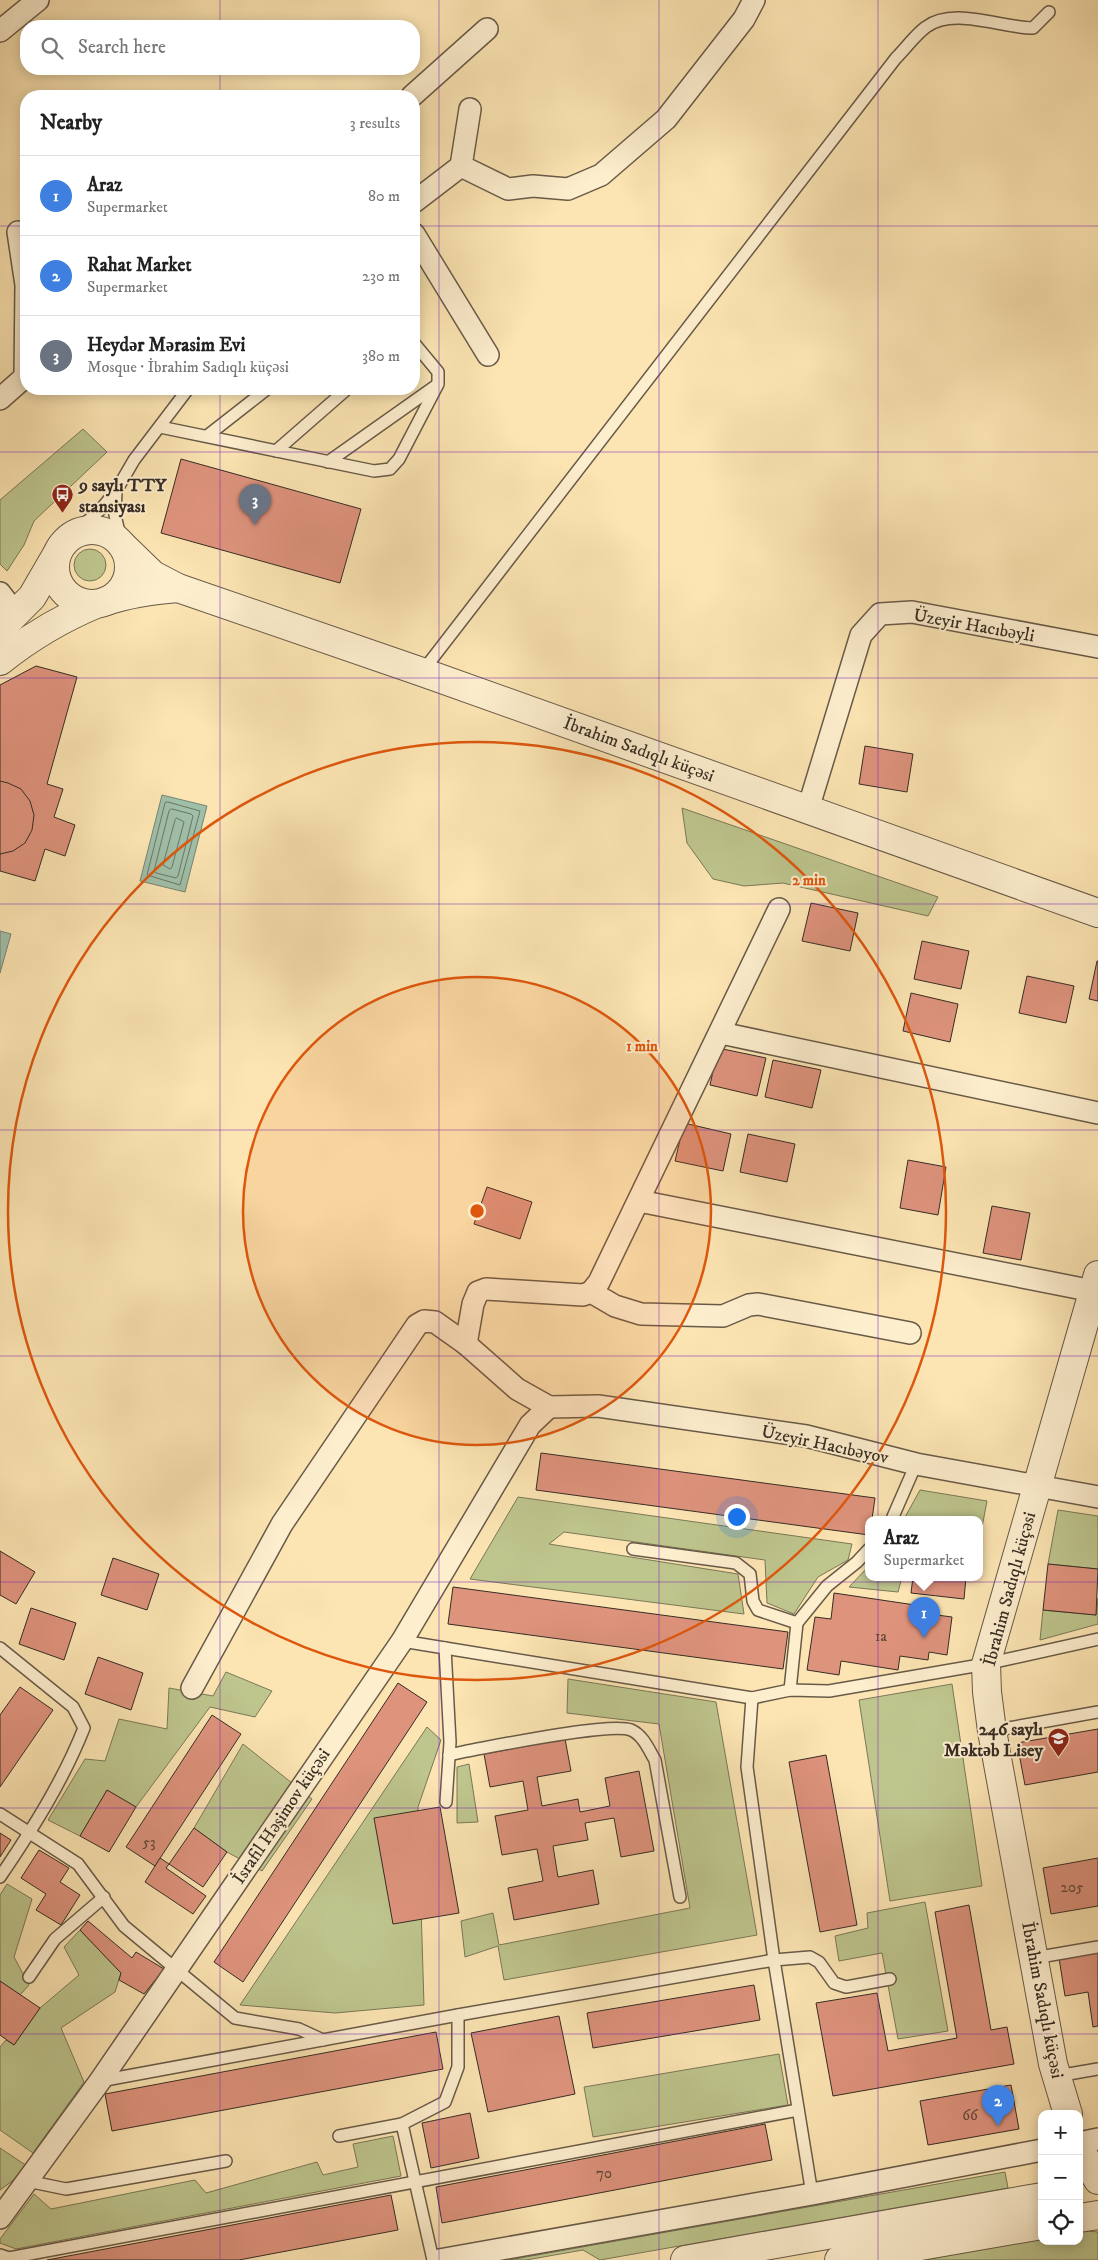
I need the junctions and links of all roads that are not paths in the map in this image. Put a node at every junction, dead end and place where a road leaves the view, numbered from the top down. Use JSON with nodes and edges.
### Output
{"nodes":[{"id":1,"x":38,"y":0,"type":"edge"},
{"id":2,"x":754,"y":0,"type":"edge"},
{"id":3,"x":1050,"y":12,"type":"dead end"},
{"id":4,"x":487,"y":29,"type":"dead end"},
{"id":5,"x":0,"y":31,"type":"edge"},
{"id":6,"x":419,"y":90,"type":"edge"},
{"id":7,"x":470,"y":110,"type":"dead end"},
{"id":8,"x":460,"y":166,"type":"junction"},
{"id":9,"x":420,"y":197,"type":"edge"},
{"id":10,"x":15,"y":229,"type":"edge"},
{"id":11,"x":420,"y":244,"type":"edge"},
{"id":12,"x":20,"y":254,"type":"edge"},
{"id":13,"x":420,"y":350,"type":"edge"},
{"id":14,"x":488,"y":355,"type":"dead end"},
{"id":15,"x":20,"y":381,"type":"edge"},
{"id":16,"x":438,"y":384,"type":"junction"},
{"id":17,"x":183,"y":395,"type":"edge"},
{"id":18,"x":259,"y":395,"type":"edge"},
{"id":19,"x":340,"y":395,"type":"edge"},
{"id":20,"x":0,"y":399,"type":"edge"},
{"id":21,"x":160,"y":426,"type":"junction"},
{"id":22,"x":207,"y":436,"type":"junction"},
{"id":23,"x":276,"y":451,"type":"junction"},
{"id":24,"x":328,"y":462,"type":"junction"},
{"id":25,"x":116,"y":491,"type":"junction"},
{"id":26,"x":64,"y":545,"type":"junction"},
{"id":27,"x":122,"y":545,"type":"junction"},
{"id":28,"x":178,"y":588,"type":"junction"},
{"id":29,"x":0,"y":593,"type":"edge"},
{"id":30,"x":101,"y":603,"type":"junction"},
{"id":31,"x":8,"y":621,"type":"edge"},
{"id":32,"x":1098,"y":647,"type":"edge"},
{"id":33,"x":0,"y":661,"type":"edge"},
{"id":34,"x":422,"y":672,"type":"junction"},
{"id":35,"x":808,"y":809,"type":"junction"},
{"id":36,"x":779,"y":909,"type":"dead end"},
{"id":37,"x":1098,"y":913,"type":"edge"},
{"id":38,"x":721,"y":1033,"type":"junction"},
{"id":39,"x":1098,"y":1113,"type":"edge"},
{"id":40,"x":639,"y":1200,"type":"junction"},
{"id":41,"x":1096,"y":1283,"type":"edge"},
{"id":42,"x":591,"y":1292,"type":"junction"},
{"id":43,"x":910,"y":1333,"type":"dead end"},
{"id":44,"x":466,"y":1344,"type":"junction"},
{"id":45,"x":549,"y":1407,"type":"junction"},
{"id":46,"x":916,"y":1464,"type":"junction"},
{"id":47,"x":1036,"y":1487,"type":"junction"},
{"id":48,"x":1098,"y":1497,"type":"edge"},
{"id":49,"x":893,"y":1516,"type":"edge"},
{"id":50,"x":633,"y":1549,"type":"dead end"},
{"id":51,"x":865,"y":1553,"type":"edge"},
{"id":52,"x":797,"y":1623,"type":"junction"},
{"id":53,"x":1098,"y":1639,"type":"edge"},
{"id":54,"x":402,"y":1640,"type":"junction"},
{"id":55,"x":0,"y":1648,"type":"edge"},
{"id":56,"x":445,"y":1648,"type":"junction"},
{"id":57,"x":986,"y":1664,"type":"junction"},
{"id":58,"x":192,"y":1688,"type":"dead end"},
{"id":59,"x":790,"y":1690,"type":"junction"},
{"id":60,"x":752,"y":1698,"type":"junction"},
{"id":61,"x":1098,"y":1712,"type":"edge"},
{"id":62,"x":992,"y":1731,"type":"junction"},
{"id":63,"x":449,"y":1756,"type":"junction"},
{"id":64,"x":446,"y":1802,"type":"dead end"},
{"id":65,"x":0,"y":1814,"type":"edge"},
{"id":66,"x":30,"y":1833,"type":"junction"},
{"id":67,"x":0,"y":1877,"type":"edge"},
{"id":68,"x":104,"y":1897,"type":"junction"},
{"id":69,"x":680,"y":1897,"type":"dead end"},
{"id":70,"x":1098,"y":1947,"type":"edge"},
{"id":71,"x":1034,"y":1958,"type":"junction"},
{"id":72,"x":774,"y":1960,"type":"junction"},
{"id":73,"x":178,"y":1968,"type":"junction"},
{"id":74,"x":29,"y":1977,"type":"dead end"},
{"id":75,"x":890,"y":1979,"type":"dead end"},
{"id":76,"x":458,"y":2015,"type":"junction"},
{"id":77,"x":323,"y":2040,"type":"junction"},
{"id":78,"x":1098,"y":2070,"type":"edge"},
{"id":79,"x":1057,"y":2076,"type":"junction"},
{"id":80,"x":100,"y":2081,"type":"junction"},
{"id":81,"x":798,"y":2110,"type":"junction"},
{"id":82,"x":1067,"y":2110,"type":"edge"},
{"id":83,"x":402,"y":2124,"type":"junction"},
{"id":84,"x":339,"y":2136,"type":"dead end"},
{"id":85,"x":1098,"y":2139,"type":"edge"},
{"id":86,"x":1083,"y":2141,"type":"edge"},
{"id":87,"x":1038,"y":2151,"type":"edge"},
{"id":88,"x":1083,"y":2155,"type":"edge"},
{"id":89,"x":226,"y":2161,"type":"dead end"},
{"id":90,"x":1098,"y":2180,"type":"edge"},
{"id":91,"x":27,"y":2181,"type":"junction"},
{"id":92,"x":415,"y":2181,"type":"junction"},
{"id":93,"x":1098,"y":2188,"type":"edge"},
{"id":94,"x":1083,"y":2190,"type":"edge"},
{"id":95,"x":812,"y":2194,"type":"junction"},
{"id":96,"x":1038,"y":2198,"type":"edge"},
{"id":97,"x":1098,"y":2215,"type":"edge"},
{"id":98,"x":1083,"y":2217,"type":"edge"},
{"id":99,"x":0,"y":2218,"type":"edge"},
{"id":100,"x":1038,"y":2226,"type":"edge"},
{"id":101,"x":0,"y":2255,"type":"edge"},
{"id":102,"x":433,"y":2260,"type":"edge"},
{"id":103,"x":438,"y":2260,"type":"edge"},
{"id":104,"x":685,"y":2260,"type":"edge"},
{"id":105,"x":839,"y":2260,"type":"edge"}],
"edges":[{"from":1,"to":5,"type":"street"},
{"from":2,"to":8,"type":"street"},
{"from":3,"to":34,"type":"lane"},
{"from":4,"to":6,"type":"street"},
{"from":7,"to":8,"type":"street"},
{"from":8,"to":9,"type":"street"},
{"from":10,"to":12,"type":"street"},
{"from":11,"to":14,"type":"street"},
{"from":13,"to":16,"type":"lane"},
{"from":15,"to":20,"type":"street"},
{"from":16,"to":24,"type":"lane"},
{"from":16,"to":24,"type":"lane"},
{"from":17,"to":21,"type":"lane"},
{"from":18,"to":22,"type":"lane"},
{"from":19,"to":23,"type":"lane"},
{"from":21,"to":22,"type":"lane"},
{"from":21,"to":25,"type":"lane"},
{"from":22,"to":23,"type":"lane"},
{"from":23,"to":24,"type":"lane"},
{"from":25,"to":26,"type":"lane"},
{"from":25,"to":27,"type":"lane"},
{"from":26,"to":27,"type":"street"},
{"from":26,"to":30,"type":"street"},
{"from":26,"to":31,"type":"street"},
{"from":27,"to":28,"type":"street","name":"İbrahim Sadıqlı küçəsi"},
{"from":27,"to":30,"type":"street"},
{"from":28,"to":30,"type":"street"},
{"from":28,"to":34,"type":"street","name":"İbrahim Sadıqlı küçəsi"},
{"from":29,"to":31,"type":"street"},
{"from":30,"to":33,"type":"street"},
{"from":32,"to":35,"type":"street","name":"Üzeyir Hacıbəyli"},
{"from":34,"to":35,"type":"street","name":"İbrahim Sadıqlı küçəsi"},
{"from":35,"to":37,"type":"street","name":"İbrahim Sadıqlı küçəsi"},
{"from":36,"to":38,"type":"street"},
{"from":38,"to":39,"type":"street"},
{"from":38,"to":40,"type":"street"},
{"from":40,"to":41,"type":"street"},
{"from":40,"to":42,"type":"street"},
{"from":41,"to":47,"type":"street","name":"İbrahim Sadıqlı küçəsi"},
{"from":42,"to":43,"type":"street"},
{"from":42,"to":44,"type":"street"},
{"from":44,"to":45,"type":"street"},
{"from":44,"to":58,"type":"street"},
{"from":45,"to":46,"type":"street","name":"Üzeyir Hacıbəyov"},
{"from":45,"to":54,"type":"street","name":"İsrafil Həşimov küçəsi"},
{"from":46,"to":47,"type":"street","name":"Üzeyir Hacıbəyov"},
{"from":46,"to":49,"type":"lane"},
{"from":47,"to":48,"type":"street","name":"Üzeyir Hacıbəyov"},
{"from":47,"to":57,"type":"street","name":"İbrahim Sadıqlı küçəsi"},
{"from":50,"to":52,"type":"lane"},
{"from":51,"to":52,"type":"lane"},
{"from":52,"to":59,"type":"lane"},
{"from":53,"to":57,"type":"lane"},
{"from":54,"to":56,"type":"lane"},
{"from":54,"to":73,"type":"street","name":"İsrafil Həşimov küçəsi"},
{"from":55,"to":66,"type":"lane"},
{"from":56,"to":60,"type":"lane"},
{"from":56,"to":63,"type":"lane"},
{"from":57,"to":59,"type":"lane"},
{"from":57,"to":62,"type":"street","name":"İbrahim Sadıqlı küçəsi"},
{"from":59,"to":60,"type":"lane"},
{"from":60,"to":72,"type":"lane"},
{"from":61,"to":62,"type":"lane"},
{"from":62,"to":71,"type":"street","name":"İbrahim Sadıqlı küçəsi"},
{"from":63,"to":64,"type":"lane"},
{"from":63,"to":69,"type":"lane"},
{"from":65,"to":66,"type":"lane"},
{"from":66,"to":67,"type":"lane"},
{"from":66,"to":68,"type":"lane"},
{"from":68,"to":73,"type":"lane"},
{"from":68,"to":74,"type":"lane"},
{"from":70,"to":71,"type":"lane"},
{"from":71,"to":79,"type":"street","name":"İbrahim Sadıqlı küçəsi"},
{"from":72,"to":75,"type":"lane"},
{"from":72,"to":76,"type":"lane"},
{"from":72,"to":81,"type":"lane"},
{"from":73,"to":77,"type":"lane"},
{"from":73,"to":80,"type":"street","name":"İsrafil Həşimov küçəsi"},
{"from":76,"to":77,"type":"lane"},
{"from":76,"to":83,"type":"lane"},
{"from":77,"to":80,"type":"lane"},
{"from":78,"to":79,"type":"lane"},
{"from":79,"to":82,"type":"street","name":"İbrahim Sadıqlı küçəsi"},
{"from":80,"to":91,"type":"street","name":"İsrafil Həşimov küçəsi"},
{"from":81,"to":92,"type":"lane"},
{"from":81,"to":95,"type":"lane"},
{"from":83,"to":84,"type":"lane"},
{"from":83,"to":92,"type":"lane"},
{"from":85,"to":86,"type":"street"},
{"from":87,"to":95,"type":"street"},
{"from":88,"to":90,"type":"street"},
{"from":89,"to":91,"type":"lane"},
{"from":91,"to":99,"type":"street","name":"İsrafil Həşimov küçəsi"},
{"from":92,"to":101,"type":"lane"},
{"from":92,"to":102,"type":"lane"},
{"from":93,"to":94,"type":"street"},
{"from":95,"to":103,"type":"street"},
{"from":96,"to":104,"type":"street"},
{"from":97,"to":98,"type":"street"},
{"from":100,"to":105,"type":"street"}]}
